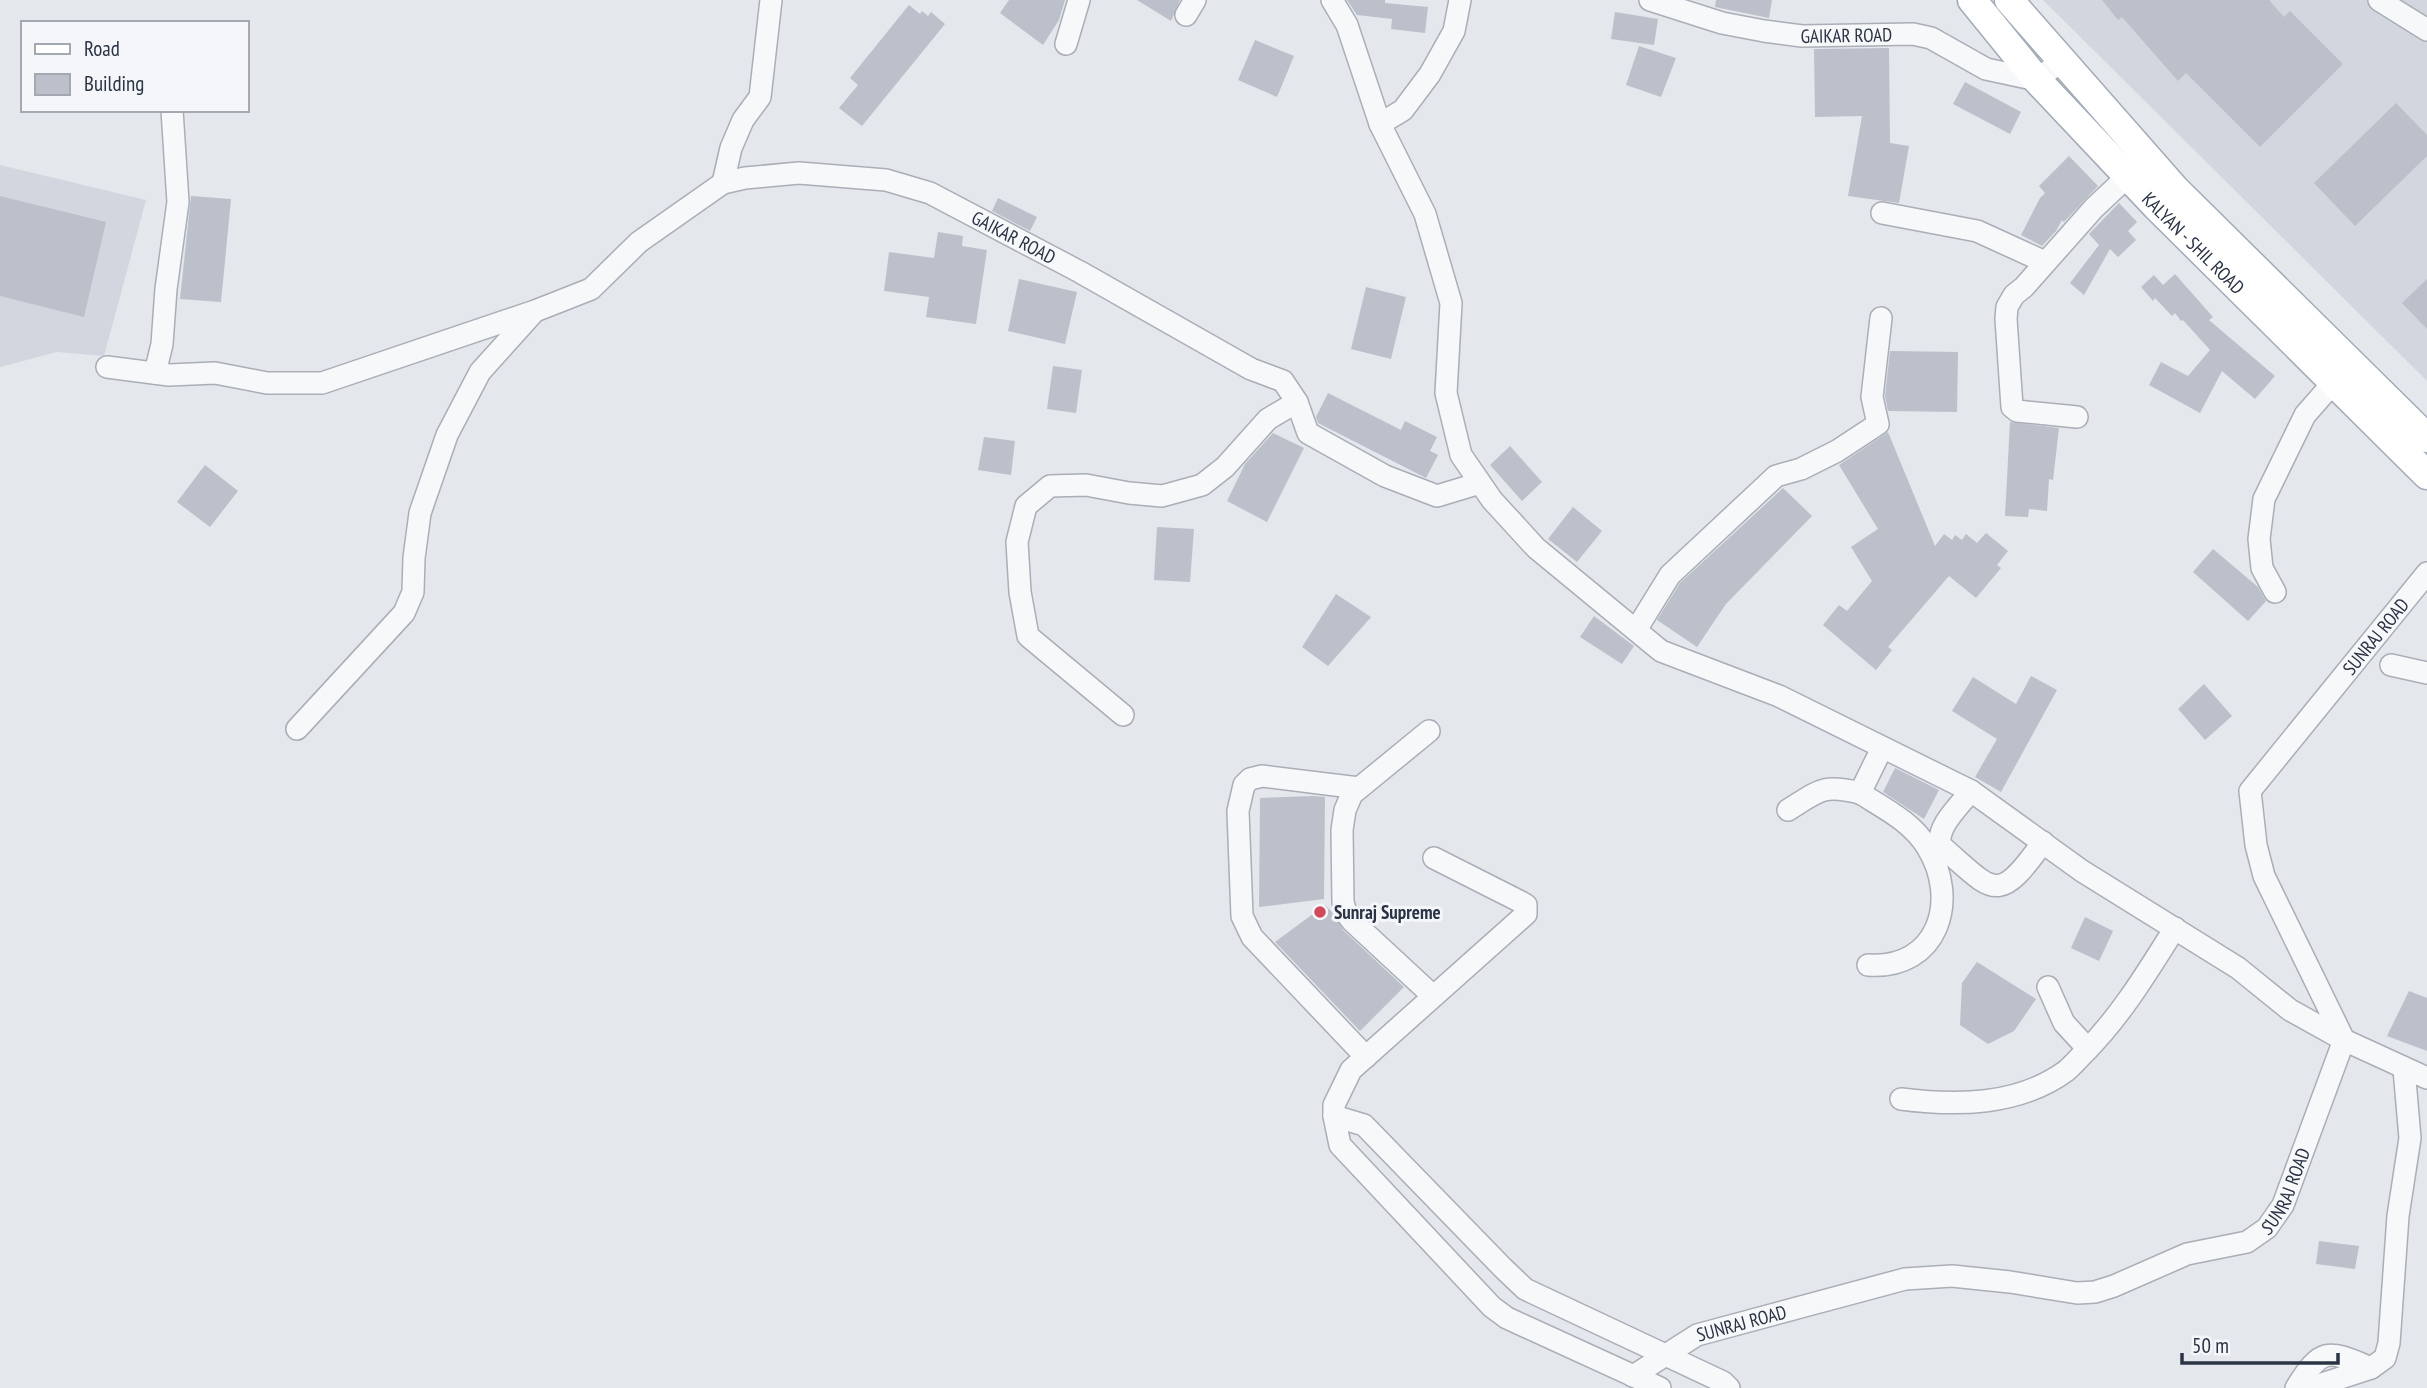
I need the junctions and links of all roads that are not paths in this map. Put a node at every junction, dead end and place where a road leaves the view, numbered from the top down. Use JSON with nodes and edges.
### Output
{"nodes":[{"id":1,"x":771,"y":0,"type":"edge"},
{"id":2,"x":1079,"y":0,"type":"edge"},
{"id":3,"x":1332,"y":0,"type":"edge"},
{"id":4,"x":1460,"y":0,"type":"edge"},
{"id":5,"x":1650,"y":0,"type":"edge"},
{"id":6,"x":1972,"y":0,"type":"edge"},
{"id":7,"x":2009,"y":0,"type":"edge"},
{"id":8,"x":2379,"y":0,"type":"edge"},
{"id":9,"x":2427,"y":30,"type":"edge"},
{"id":10,"x":1066,"y":44,"type":"dead end"},
{"id":11,"x":2062,"y":60,"type":"junction"},
{"id":12,"x":2037,"y":80,"type":"junction"},
{"id":13,"x":172,"y":112,"type":"edge"},
{"id":14,"x":1380,"y":124,"type":"junction"},
{"id":15,"x":2128,"y":176,"type":"junction"},
{"id":16,"x":723,"y":183,"type":"junction"},
{"id":17,"x":1882,"y":213,"type":"dead end"},
{"id":18,"x":2045,"y":261,"type":"junction"},
{"id":19,"x":535,"y":311,"type":"junction"},
{"id":20,"x":1881,"y":318,"type":"dead end"},
{"id":21,"x":107,"y":367,"type":"dead end"},
{"id":22,"x":155,"y":373,"type":"junction"},
{"id":23,"x":2333,"y":383,"type":"junction"},
{"id":24,"x":1297,"y":402,"type":"junction"},
{"id":25,"x":2077,"y":417,"type":"dead end"},
{"id":26,"x":2427,"y":438,"type":"edge"},
{"id":27,"x":2427,"y":475,"type":"edge"},
{"id":28,"x":1480,"y":483,"type":"junction"},
{"id":29,"x":2427,"y":573,"type":"edge"},
{"id":30,"x":2275,"y":592,"type":"dead end"},
{"id":31,"x":1636,"y":630,"type":"junction"},
{"id":32,"x":2391,"y":665,"type":"dead end"},
{"id":33,"x":2427,"y":673,"type":"edge"},
{"id":34,"x":1123,"y":715,"type":"dead end"},
{"id":35,"x":297,"y":729,"type":"dead end"},
{"id":36,"x":1429,"y":731,"type":"dead end"},
{"id":37,"x":1882,"y":748,"type":"junction"},
{"id":38,"x":1359,"y":788,"type":"junction"},
{"id":39,"x":1971,"y":791,"type":"junction"},
{"id":40,"x":1860,"y":793,"type":"junction"},
{"id":41,"x":1788,"y":810,"type":"dead end"},
{"id":42,"x":2043,"y":842,"type":"junction"},
{"id":43,"x":1434,"y":858,"type":"dead end"},
{"id":44,"x":2175,"y":928,"type":"junction"},
{"id":45,"x":1868,"y":965,"type":"dead end"},
{"id":46,"x":2048,"y":987,"type":"dead end"},
{"id":47,"x":1433,"y":996,"type":"junction"},
{"id":48,"x":2344,"y":1040,"type":"junction"},
{"id":49,"x":2088,"y":1049,"type":"junction"},
{"id":50,"x":1366,"y":1057,"type":"junction"},
{"id":51,"x":2404,"y":1069,"type":"junction"},
{"id":52,"x":2427,"y":1078,"type":"edge"},
{"id":53,"x":1901,"y":1099,"type":"dead end"},
{"id":54,"x":1334,"y":1116,"type":"junction"},
{"id":55,"x":1503,"y":1268,"type":"junction"},
{"id":56,"x":1479,"y":1293,"type":"junction"},
{"id":57,"x":1538,"y":1296,"type":"junction"},
{"id":58,"x":1524,"y":1325,"type":"junction"},
{"id":59,"x":1664,"y":1354,"type":"junction"},
{"id":60,"x":2371,"y":1368,"type":"junction"},
{"id":61,"x":1633,"y":1376,"type":"junction"},
{"id":62,"x":1660,"y":1388,"type":"edge"},
{"id":63,"x":1729,"y":1388,"type":"edge"},
{"id":64,"x":2296,"y":1388,"type":"edge"},
{"id":65,"x":2310,"y":1388,"type":"edge"}],
"edges":[{"from":1,"to":16,"type":"street"},
{"from":2,"to":10,"type":"street"},
{"from":3,"to":14,"type":"street"},
{"from":4,"to":14,"type":"street"},
{"from":5,"to":12,"type":"street","name":"GAIKAR ROAD"},
{"from":6,"to":12,"type":"main road","name":"KALYAN - SHIL ROAD"},
{"from":7,"to":11,"type":"main road","name":"KALYAN - SHIL ROAD"},
{"from":8,"to":9,"type":"street"},
{"from":11,"to":12,"type":"street"},
{"from":11,"to":26,"type":"main road","name":"KALYAN - SHIL ROAD"},
{"from":12,"to":15,"type":"main road","name":"KALYAN - SHIL ROAD"},
{"from":13,"to":22,"type":"street"},
{"from":14,"to":28,"type":"street"},
{"from":15,"to":18,"type":"street"},
{"from":15,"to":23,"type":"main road","name":"KALYAN - SHIL ROAD"},
{"from":16,"to":19,"type":"street"},
{"from":16,"to":24,"type":"street","name":"GAIKAR ROAD"},
{"from":17,"to":18,"type":"street"},
{"from":18,"to":25,"type":"street"},
{"from":19,"to":22,"type":"street"},
{"from":19,"to":35,"type":"street"},
{"from":20,"to":31,"type":"street"},
{"from":21,"to":22,"type":"street"},
{"from":23,"to":27,"type":"main road","name":"KALYAN - SHIL ROAD"},
{"from":23,"to":30,"type":"street"},
{"from":24,"to":28,"type":"street"},
{"from":24,"to":34,"type":"street"},
{"from":28,"to":31,"type":"street"},
{"from":29,"to":48,"type":"street","name":"SUNRAJ ROAD"},
{"from":31,"to":37,"type":"street"},
{"from":32,"to":33,"type":"street"},
{"from":36,"to":38,"type":"street"},
{"from":37,"to":39,"type":"street"},
{"from":37,"to":40,"type":"street"},
{"from":38,"to":47,"type":"street"},
{"from":38,"to":50,"type":"street"},
{"from":39,"to":42,"type":"street"},
{"from":39,"to":42,"type":"street"},
{"from":40,"to":41,"type":"street"},
{"from":40,"to":45,"type":"street"},
{"from":42,"to":44,"type":"street"},
{"from":43,"to":47,"type":"street"},
{"from":44,"to":48,"type":"street"},
{"from":44,"to":49,"type":"street"},
{"from":46,"to":49,"type":"street"},
{"from":47,"to":50,"type":"street"},
{"from":48,"to":51,"type":"street"},
{"from":48,"to":59,"type":"street","name":"SUNRAJ ROAD"},
{"from":49,"to":53,"type":"street"},
{"from":50,"to":54,"type":"street"},
{"from":51,"to":52,"type":"street"},
{"from":51,"to":60,"type":"street"},
{"from":54,"to":55,"type":"street"},
{"from":54,"to":56,"type":"street"},
{"from":55,"to":56,"type":"street"},
{"from":55,"to":57,"type":"street"},
{"from":56,"to":58,"type":"street"},
{"from":57,"to":58,"type":"street"},
{"from":57,"to":59,"type":"street"},
{"from":58,"to":61,"type":"street"},
{"from":59,"to":61,"type":"street","name":"SUNRAJ ROAD"},
{"from":59,"to":63,"type":"street"},
{"from":60,"to":64,"type":"street"},
{"from":60,"to":65,"type":"street"},
{"from":61,"to":62,"type":"street"}]}
